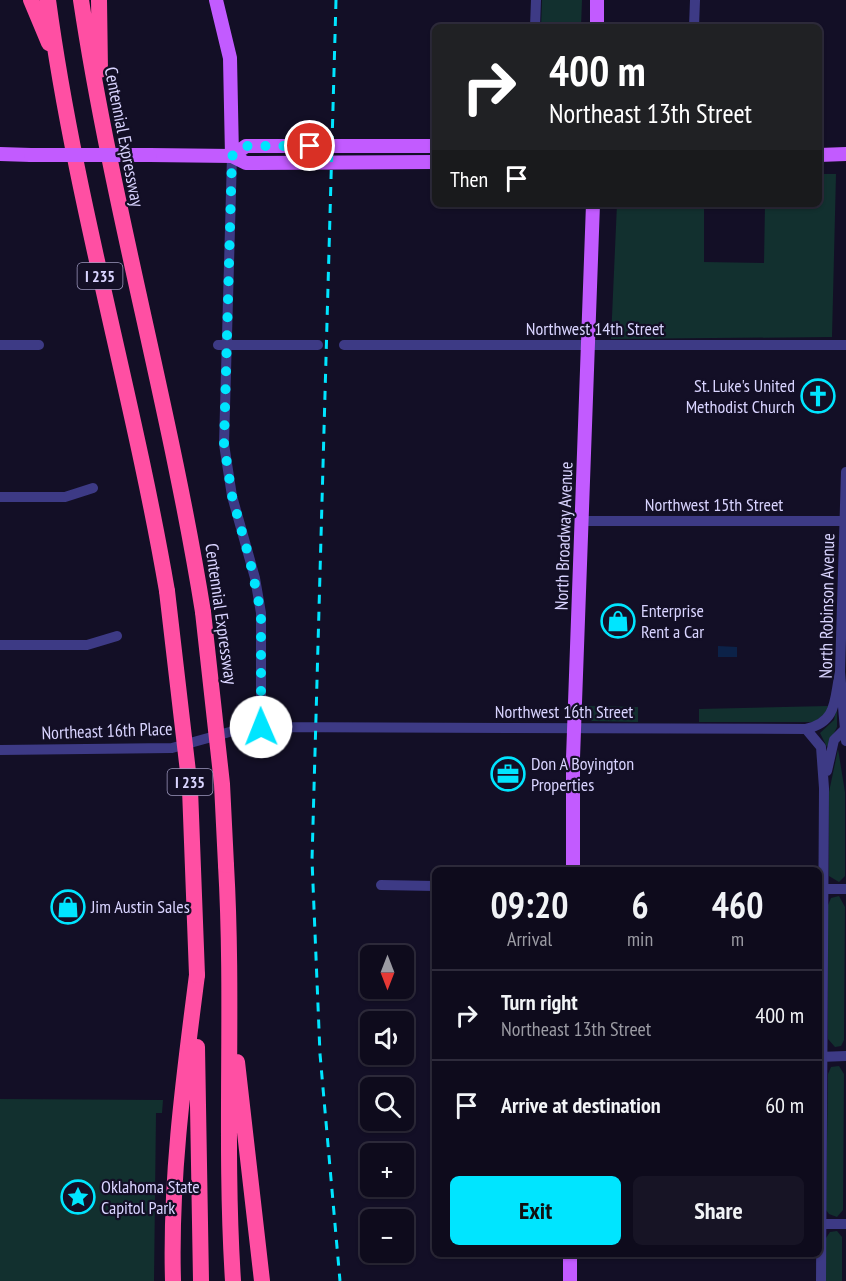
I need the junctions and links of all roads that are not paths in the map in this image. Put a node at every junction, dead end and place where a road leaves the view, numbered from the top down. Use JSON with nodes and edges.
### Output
{"nodes":[{"id":1,"x":31,"y":0,"type":"edge"},
{"id":2,"x":48,"y":0,"type":"edge"},
{"id":3,"x":81,"y":0,"type":"edge"},
{"id":4,"x":99,"y":0,"type":"edge"},
{"id":5,"x":216,"y":0,"type":"edge"},
{"id":6,"x":536,"y":0,"type":"edge"},
{"id":7,"x":597,"y":0,"type":"edge"},
{"id":8,"x":695,"y":0,"type":"edge"},
{"id":9,"x":535,"y":24,"type":"edge"},
{"id":10,"x":597,"y":24,"type":"edge"},
{"id":11,"x":694,"y":24,"type":"edge"},
{"id":12,"x":58,"y":66,"type":"junction"},
{"id":13,"x":101,"y":125,"type":"junction"},
{"id":14,"x":432,"y":146,"type":"edge"},
{"id":15,"x":0,"y":154,"type":"edge"},
{"id":16,"x":846,"y":154,"type":"edge"},
{"id":17,"x":822,"y":155,"type":"edge"},
{"id":18,"x":232,"y":156,"type":"junction"},
{"id":19,"x":432,"y":162,"type":"edge"},
{"id":20,"x":593,"y":207,"type":"edge"},
{"id":21,"x":0,"y":345,"type":"edge"},
{"id":22,"x":39,"y":345,"type":"dead end"},
{"id":23,"x":222,"y":345,"type":"junction"},
{"id":24,"x":318,"y":345,"type":"dead end"},
{"id":25,"x":344,"y":345,"type":"dead end"},
{"id":26,"x":589,"y":345,"type":"junction"},
{"id":27,"x":846,"y":345,"type":"edge"},
{"id":28,"x":846,"y":472,"type":"edge"},
{"id":29,"x":93,"y":488,"type":"dead end"},
{"id":30,"x":0,"y":497,"type":"edge"},
{"id":31,"x":583,"y":521,"type":"junction"},
{"id":32,"x":845,"y":521,"type":"edge"},
{"id":33,"x":845,"y":536,"type":"edge"},
{"id":34,"x":117,"y":636,"type":"dead end"},
{"id":35,"x":0,"y":645,"type":"edge"},
{"id":36,"x":840,"y":672,"type":"junction"},
{"id":37,"x":261,"y":727,"type":"junction"},
{"id":38,"x":322,"y":729,"type":"joint"},
{"id":39,"x":575,"y":729,"type":"junction"},
{"id":40,"x":806,"y":729,"type":"junction"},
{"id":41,"x":845,"y":729,"type":"edge"},
{"id":42,"x":846,"y":741,"type":"edge"},
{"id":43,"x":0,"y":750,"type":"edge"},
{"id":44,"x":824,"y":788,"type":"junction"},
{"id":45,"x":574,"y":867,"type":"edge"},
{"id":46,"x":822,"y":867,"type":"edge"},
{"id":47,"x":381,"y":885,"type":"dead end"},
{"id":48,"x":432,"y":886,"type":"edge"},
{"id":49,"x":822,"y":889,"type":"edge"},
{"id":50,"x":846,"y":889,"type":"edge"},
{"id":51,"x":197,"y":975,"type":"junction"},
{"id":52,"x":229,"y":998,"type":"junction"},
{"id":53,"x":846,"y":1056,"type":"edge"},
{"id":54,"x":822,"y":1057,"type":"edge"},
{"id":55,"x":822,"y":1224,"type":"edge"},
{"id":56,"x":846,"y":1224,"type":"edge"},
{"id":57,"x":570,"y":1257,"type":"edge"},
{"id":58,"x":821,"y":1257,"type":"edge"},
{"id":59,"x":172,"y":1281,"type":"edge"},
{"id":60,"x":201,"y":1281,"type":"edge"},
{"id":61,"x":233,"y":1281,"type":"edge"},
{"id":62,"x":262,"y":1281,"type":"edge"},
{"id":63,"x":570,"y":1281,"type":"edge"},
{"id":64,"x":821,"y":1281,"type":"edge"}],
"edges":[{"from":1,"to":12,"type":"highway"},
{"from":2,"to":12,"type":"highway","number":"I 235"},
{"from":3,"to":13,"type":"highway","name":"Centennial Expressway","number":"I 235"},
{"from":4,"to":13,"type":"highway"},
{"from":5,"to":18,"type":"main road"},
{"from":6,"to":9,"type":"street"},
{"from":7,"to":10,"type":"main road"},
{"from":8,"to":11,"type":"street"},
{"from":12,"to":51,"type":"highway","number":"I 235","bridge":true},
{"from":13,"to":52,"type":"highway","name":"Centennial Expressway","number":"I 235","bridge":true},
{"from":14,"to":18,"type":"main road"},
{"from":15,"to":18,"type":"main road","bridge":true},
{"from":16,"to":17,"type":"main road"},
{"from":18,"to":19,"type":"main road"},
{"from":18,"to":23,"type":"street"},
{"from":20,"to":26,"type":"main road","name":"North Broadway Avenue"},
{"from":21,"to":22,"type":"street"},
{"from":23,"to":24,"type":"street"},
{"from":23,"to":37,"type":"street"},
{"from":25,"to":26,"type":"street","name":"Northwest 14th Street"},
{"from":26,"to":27,"type":"street","name":"Northwest 14th Street"},
{"from":26,"to":31,"type":"main road","name":"North Broadway Avenue"},
{"from":28,"to":32,"type":"street","name":"North Robinson Avenue"},
{"from":29,"to":30,"type":"street"},
{"from":31,"to":32,"type":"street","name":"Northwest 15th Street"},
{"from":31,"to":39,"type":"main road","name":"North Broadway Avenue"},
{"from":32,"to":33,"type":"street","name":"North Robinson Avenue"},
{"from":33,"to":36,"type":"street","name":"North Robinson Avenue"},
{"from":34,"to":35,"type":"street"},
{"from":36,"to":40,"type":"street"},
{"from":36,"to":41,"type":"street","name":"North Robinson Avenue"},
{"from":37,"to":38,"type":"street","name":"Northeast 16th Place"},
{"from":37,"to":43,"type":"street","name":"Northeast 16th Place"},
{"from":38,"to":39,"type":"street","name":"Northwest 16th Street"},
{"from":39,"to":40,"type":"street","name":"Northwest 16th Street"},
{"from":39,"to":45,"type":"main road","name":"North Broadway Avenue"},
{"from":40,"to":44,"type":"street"},
{"from":41,"to":42,"type":"street","name":"North Robinson Avenue"},
{"from":41,"to":44,"type":"street"},
{"from":44,"to":46,"type":"street"},
{"from":47,"to":48,"type":"street"},
{"from":49,"to":50,"type":"street"},
{"from":51,"to":59,"type":"highway"},
{"from":51,"to":60,"type":"highway","number":"I 235"},
{"from":52,"to":61,"type":"highway","name":"Centennial Expressway","number":"I 235"},
{"from":52,"to":62,"type":"highway"},
{"from":53,"to":54,"type":"street"},
{"from":55,"to":56,"type":"street"},
{"from":57,"to":63,"type":"main road"},
{"from":58,"to":64,"type":"street"}]}
